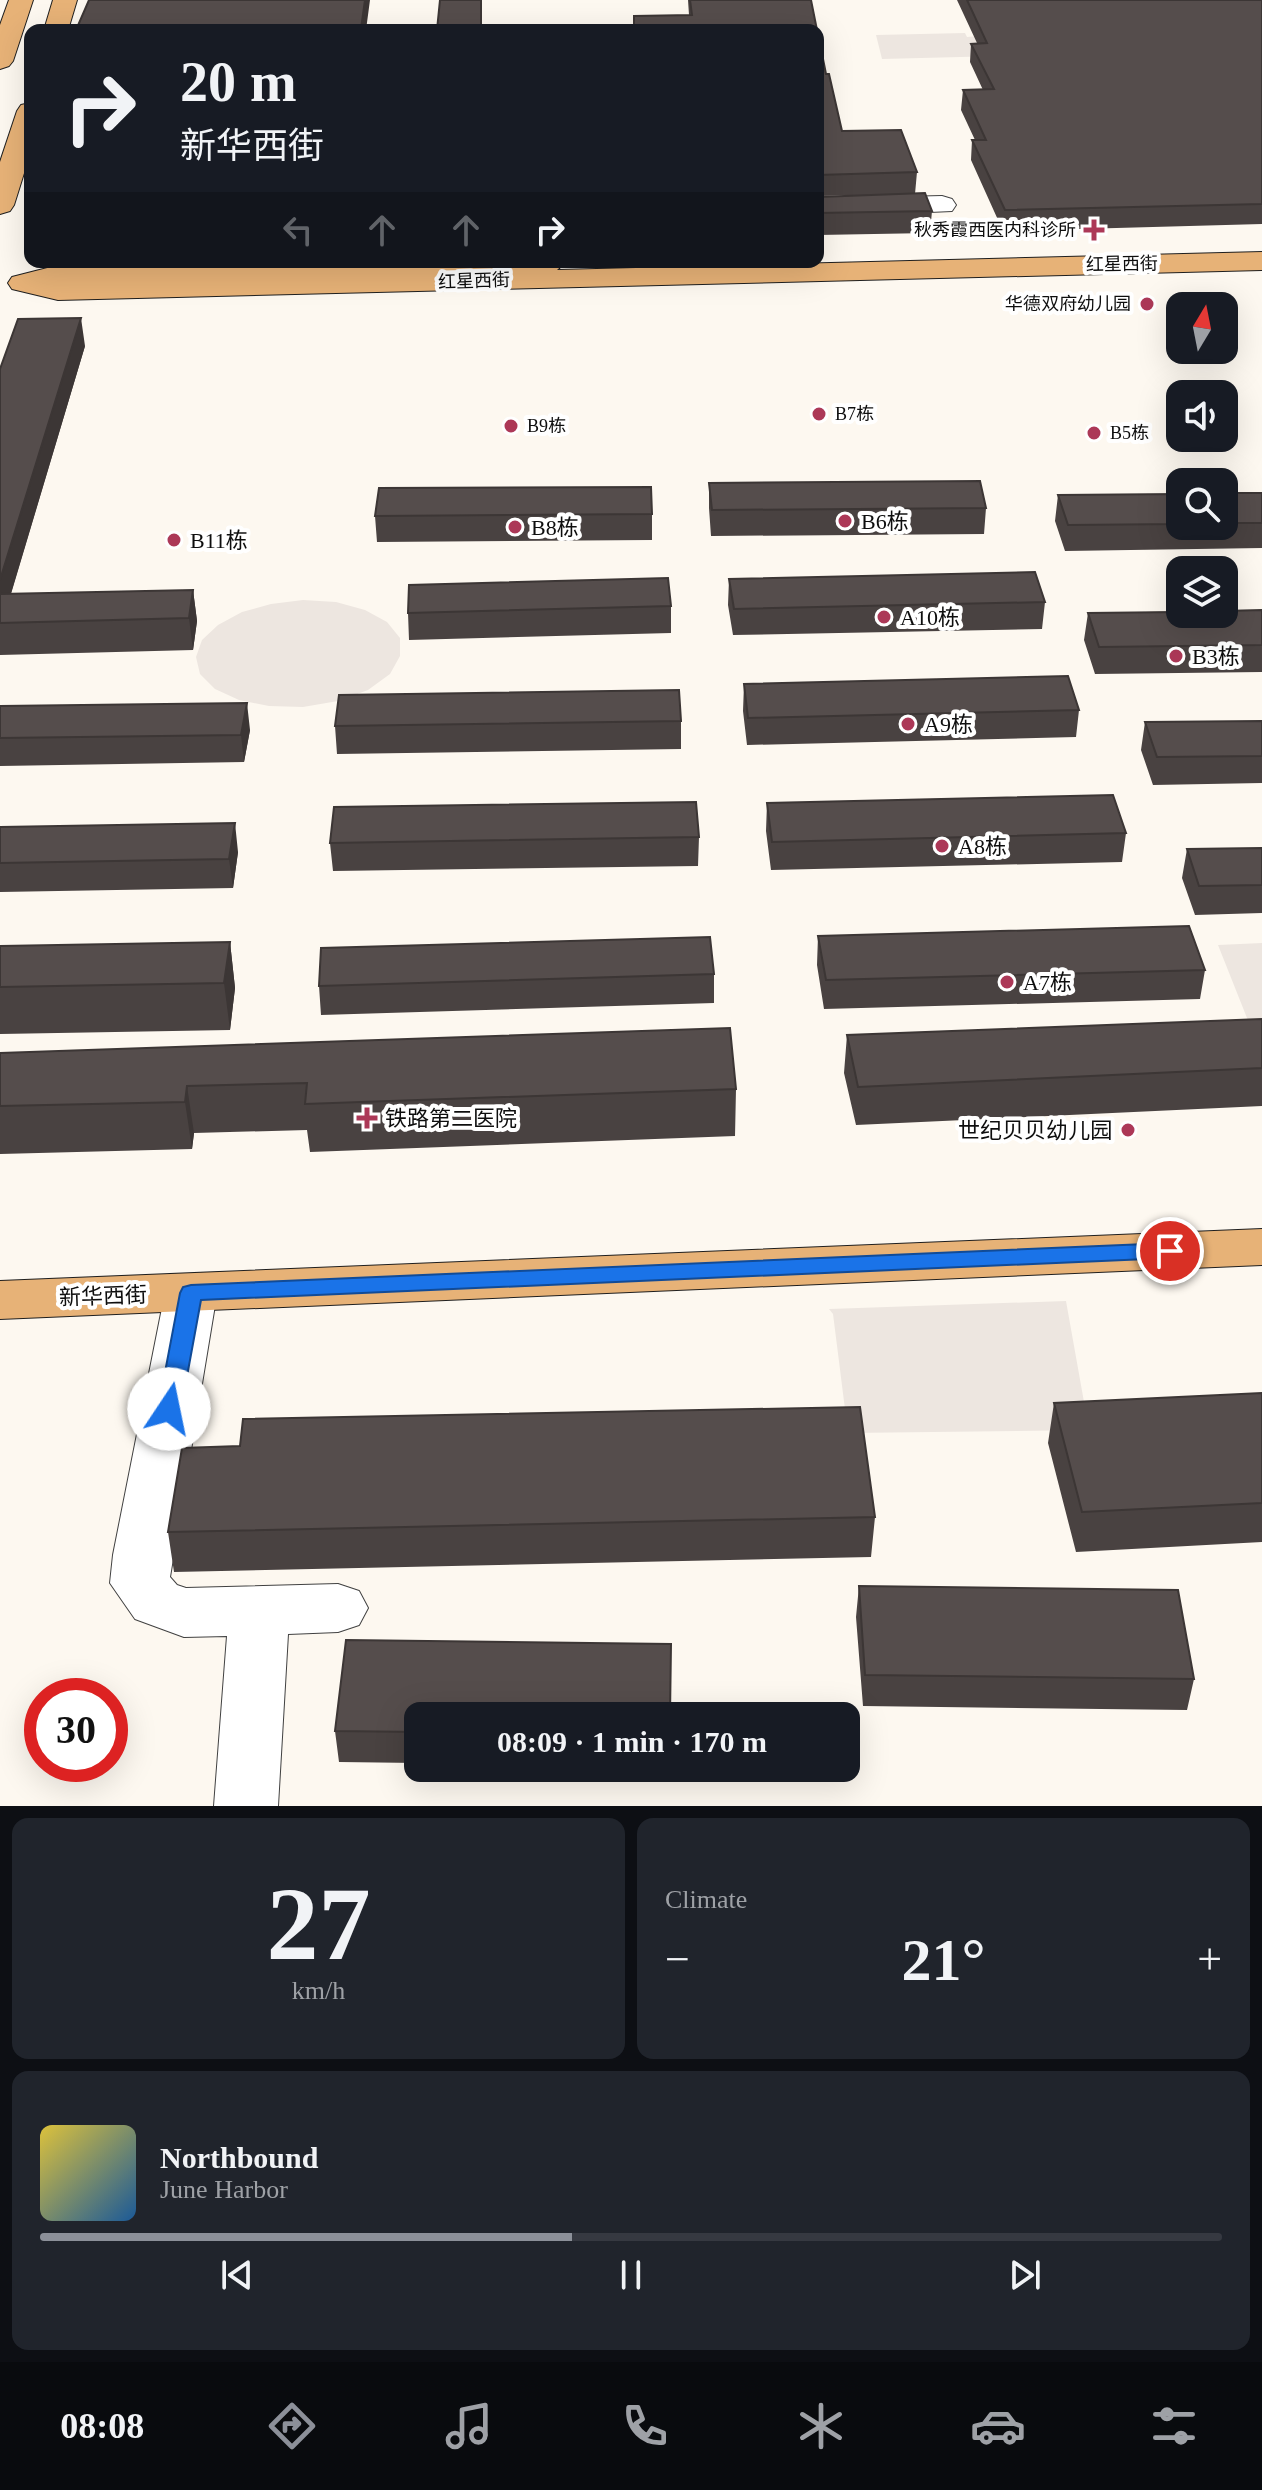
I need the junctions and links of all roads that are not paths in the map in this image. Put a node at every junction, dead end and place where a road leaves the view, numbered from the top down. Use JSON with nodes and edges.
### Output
{"nodes":[{"id":1,"x":21,"y":0,"type":"edge"},
{"id":2,"x":65,"y":0,"type":"edge"},
{"id":3,"x":58,"y":24,"type":"edge"},
{"id":4,"x":0,"y":61,"type":"edge"},
{"id":5,"x":24,"y":130,"type":"edge"},
{"id":6,"x":0,"y":205,"type":"edge"},
{"id":7,"x":942,"y":205,"type":"dead end"},
{"id":8,"x":824,"y":208,"type":"edge"},
{"id":9,"x":1262,"y":245,"type":"edge"},
{"id":10,"x":824,"y":256,"type":"edge"},
{"id":11,"x":948,"y":260,"type":"junction"},
{"id":12,"x":1262,"y":261,"type":"edge"},
{"id":13,"x":824,"y":263,"type":"edge"},
{"id":14,"x":463,"y":268,"type":"edge"},
{"id":15,"x":647,"y":268,"type":"edge"},
{"id":16,"x":346,"y":276,"type":"junction"},
{"id":17,"x":12,"y":284,"type":"edge"},
{"id":18,"x":1262,"y":1247,"type":"edge"},
{"id":19,"x":191,"y":1293,"type":"junction"},
{"id":20,"x":0,"y":1300,"type":"edge"},
{"id":21,"x":338,"y":1608,"type":"dead end"},
{"id":22,"x":259,"y":1612,"type":"junction"},
{"id":23,"x":246,"y":1806,"type":"edge"}],
"edges":[{"from":1,"to":4,"type":"main road"},
{"from":2,"to":3,"type":"main road"},
{"from":5,"to":6,"type":"main road"},
{"from":7,"to":8,"type":"street"},
{"from":9,"to":11,"type":"main road","name":"红星西街"},
{"from":10,"to":11,"type":"main road","name":"红星西街"},
{"from":11,"to":12,"type":"main road","name":"红星西街"},
{"from":11,"to":13,"type":"main road","name":"红星西街"},
{"from":14,"to":16,"type":"main road","name":"红星西街"},
{"from":15,"to":16,"type":"main road","name":"红星西街"},
{"from":16,"to":17,"type":"main road","name":"红星西街"},
{"from":18,"to":19,"type":"main road","name":"新华西街"},
{"from":19,"to":20,"type":"main road","name":"新华西街"},
{"from":19,"to":22,"type":"street"},
{"from":21,"to":22,"type":"street"},
{"from":22,"to":23,"type":"street"}]}
